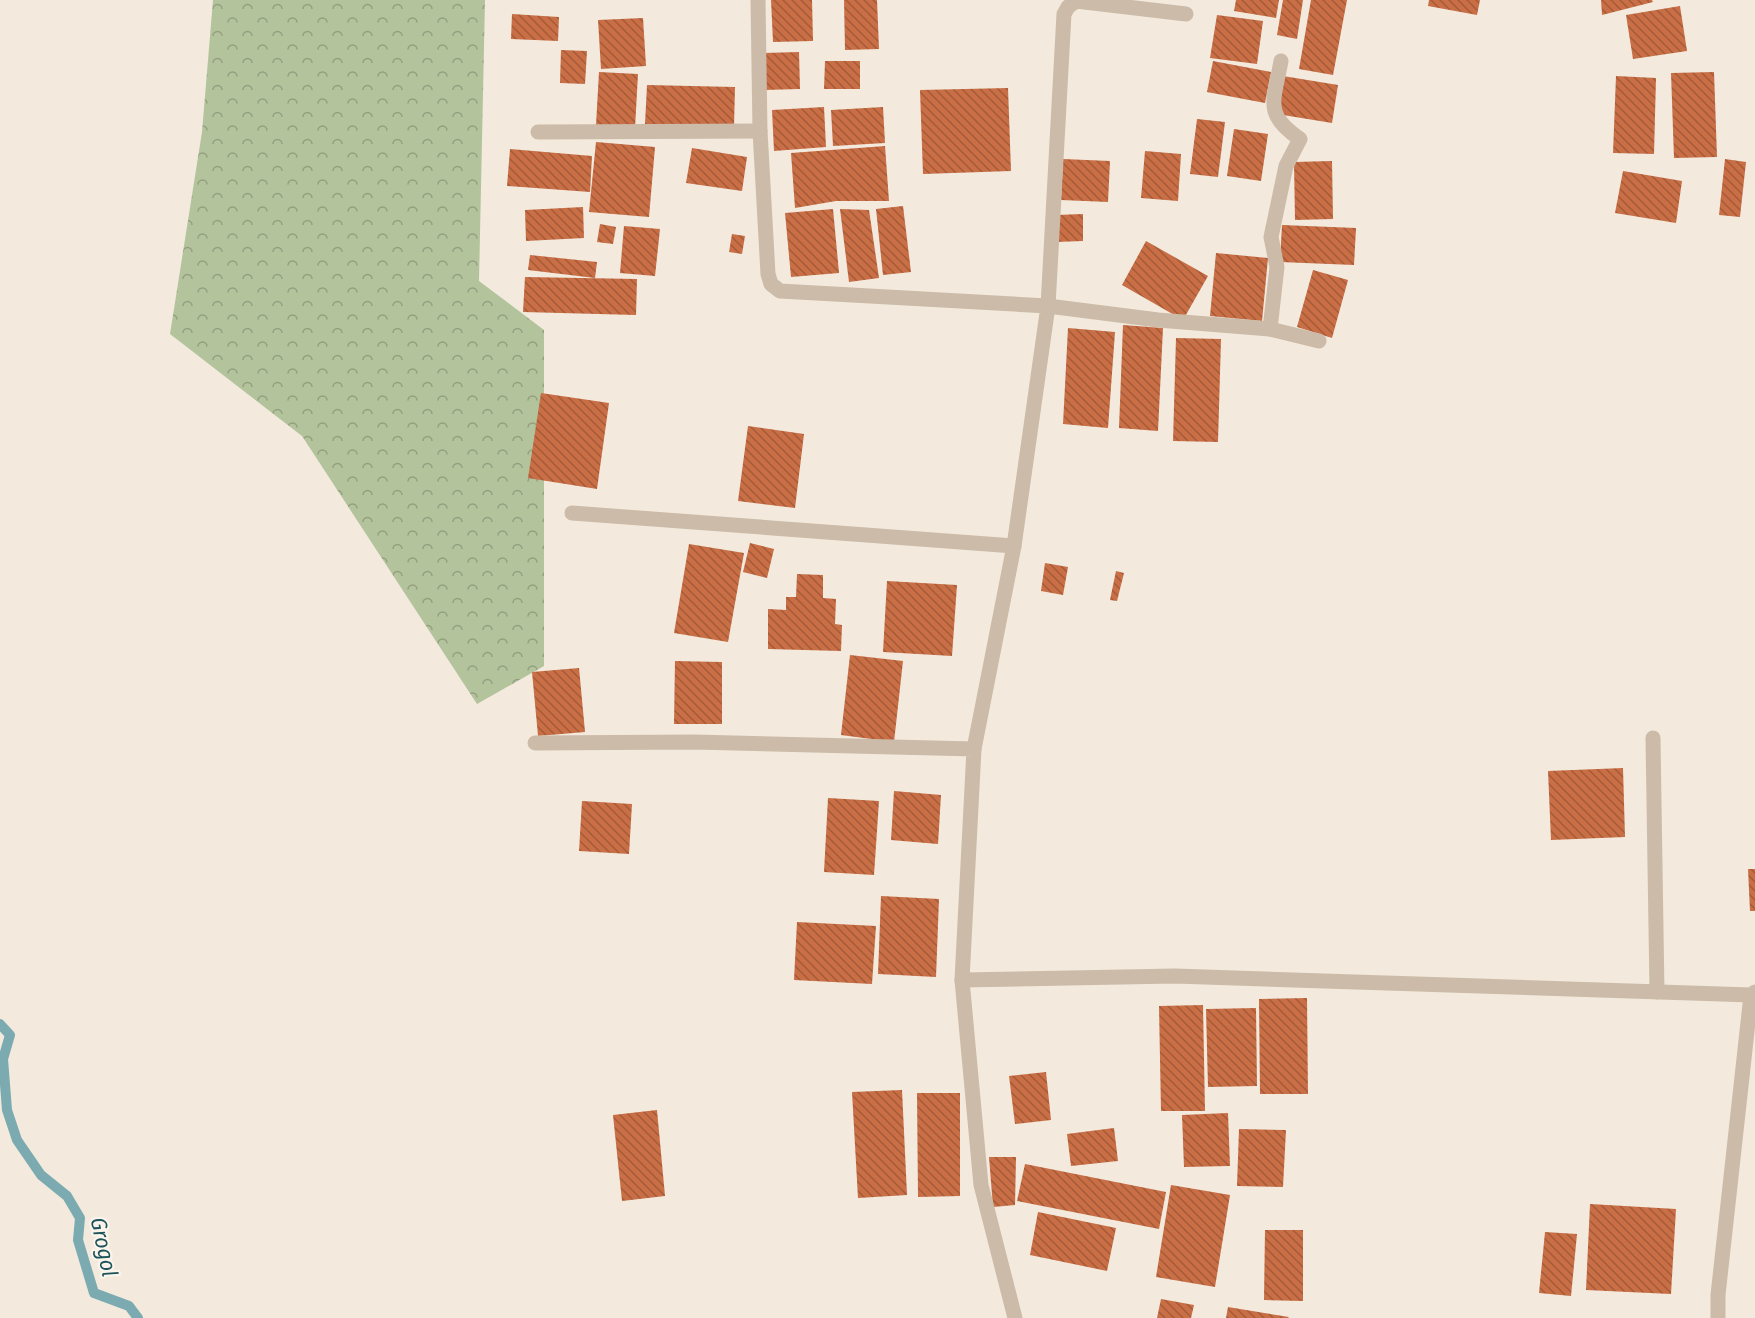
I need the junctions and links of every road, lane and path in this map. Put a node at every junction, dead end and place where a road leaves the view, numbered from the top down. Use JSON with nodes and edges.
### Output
{"nodes":[{"id":1,"x":758,"y":0,"type":"edge"},
{"id":2,"x":1186,"y":14,"type":"dead end"},
{"id":3,"x":1281,"y":62,"type":"dead end"},
{"id":4,"x":760,"y":131,"type":"junction"},
{"id":5,"x":538,"y":132,"type":"dead end"},
{"id":6,"x":1047,"y":306,"type":"junction"},
{"id":7,"x":1270,"y":330,"type":"junction"},
{"id":8,"x":1319,"y":341,"type":"dead end"},
{"id":9,"x":572,"y":513,"type":"dead end"},
{"id":10,"x":1014,"y":546,"type":"junction"},
{"id":11,"x":1653,"y":738,"type":"dead end"},
{"id":12,"x":535,"y":743,"type":"dead end"},
{"id":13,"x":975,"y":749,"type":"junction"},
{"id":14,"x":962,"y":980,"type":"junction"},
{"id":15,"x":1657,"y":992,"type":"junction"},
{"id":16,"x":1753,"y":993,"type":"edge"},
{"id":17,"x":1015,"y":1318,"type":"edge"},
{"id":18,"x":1718,"y":1318,"type":"edge"}],
"edges":[{"from":1,"to":4,"type":"street"},
{"from":2,"to":6,"type":"street"},
{"from":3,"to":7,"type":"street"},
{"from":4,"to":5,"type":"street"},
{"from":4,"to":6,"type":"street"},
{"from":6,"to":7,"type":"street"},
{"from":6,"to":10,"type":"street"},
{"from":7,"to":8,"type":"street"},
{"from":9,"to":10,"type":"street"},
{"from":10,"to":13,"type":"street"},
{"from":11,"to":15,"type":"street"},
{"from":12,"to":13,"type":"street"},
{"from":13,"to":14,"type":"street"},
{"from":14,"to":15,"type":"street"},
{"from":14,"to":17,"type":"street"},
{"from":15,"to":16,"type":"street"},
{"from":16,"to":18,"type":"street"}]}
